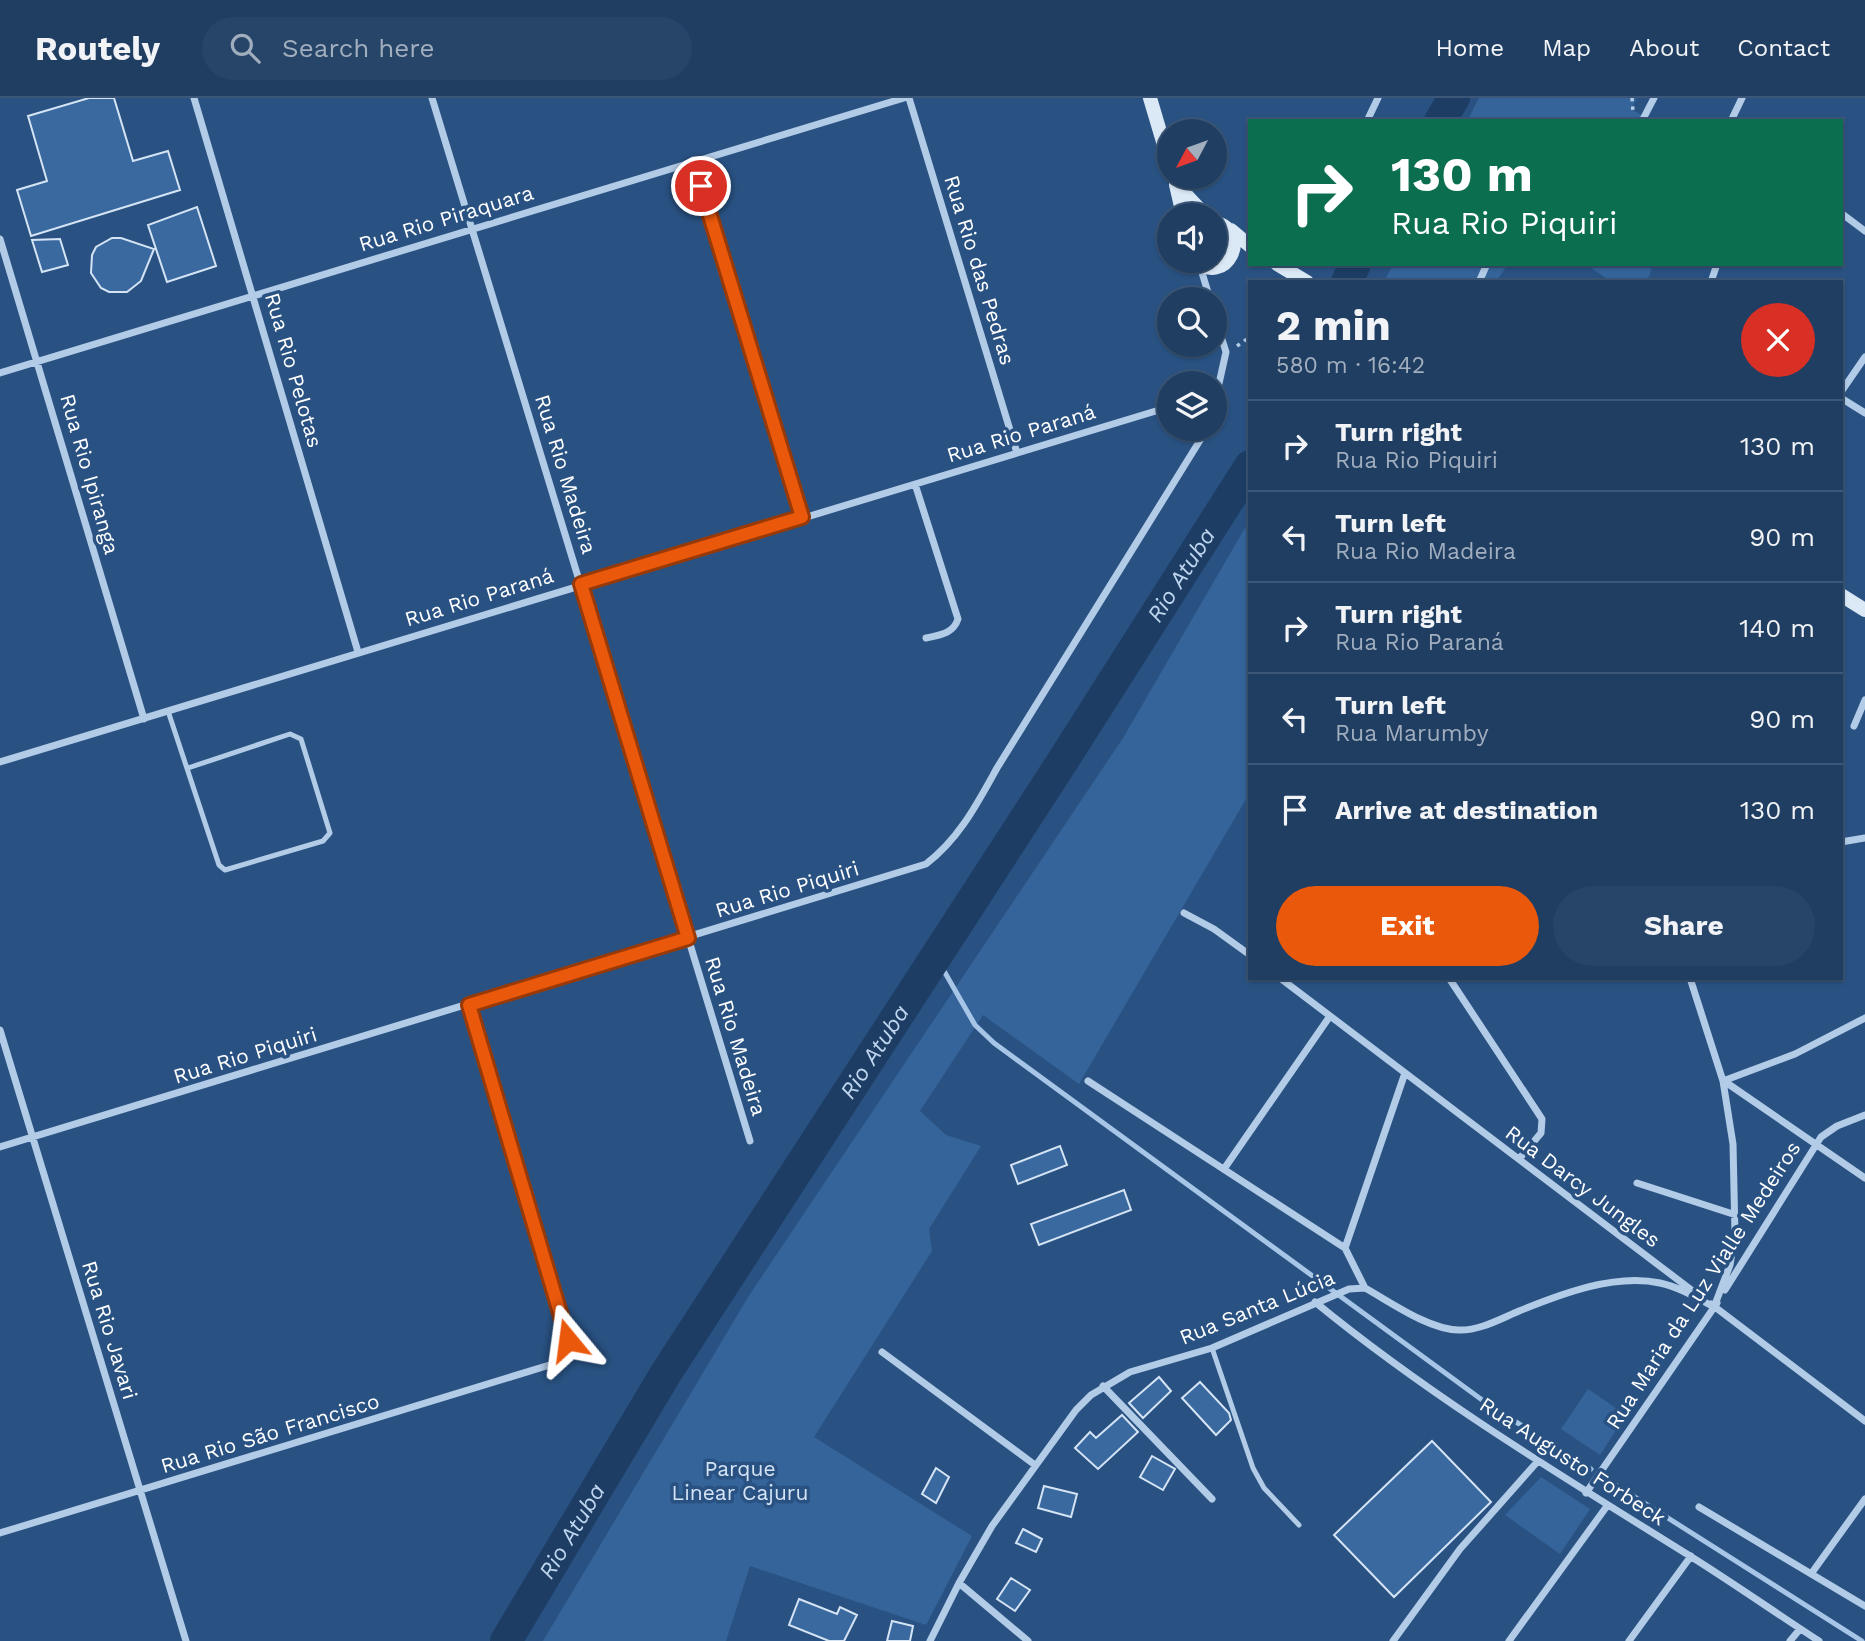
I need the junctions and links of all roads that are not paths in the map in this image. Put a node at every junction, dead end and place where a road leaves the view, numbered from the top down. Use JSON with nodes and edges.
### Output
{"nodes":[{"id":1,"x":194,"y":98,"type":"edge"},
{"id":2,"x":432,"y":98,"type":"edge"},
{"id":3,"x":904,"y":98,"type":"edge"},
{"id":4,"x":1150,"y":98,"type":"edge"},
{"id":5,"x":1378,"y":98,"type":"edge"},
{"id":6,"x":1654,"y":98,"type":"edge"},
{"id":7,"x":1742,"y":98,"type":"edge"},
{"id":8,"x":1368,"y":119,"type":"edge"},
{"id":9,"x":1643,"y":119,"type":"edge"},
{"id":10,"x":1732,"y":119,"type":"edge"},
{"id":11,"x":1157,"y":122,"type":"edge"},
{"id":12,"x":693,"y":160,"type":"junction"},
{"id":13,"x":1183,"y":189,"type":"edge"},
{"id":14,"x":1195,"y":203,"type":"edge"},
{"id":15,"x":1843,"y":215,"type":"edge"},
{"id":16,"x":472,"y":228,"type":"junction"},
{"id":17,"x":1227,"y":229,"type":"edge"},
{"id":18,"x":1227,"y":229,"type":"edge"},
{"id":19,"x":1865,"y":230,"type":"edge"},
{"id":20,"x":0,"y":239,"type":"edge"},
{"id":21,"x":1248,"y":245,"type":"edge"},
{"id":22,"x":1248,"y":254,"type":"edge"},
{"id":23,"x":1227,"y":262,"type":"edge"},
{"id":24,"x":1227,"y":263,"type":"edge"},
{"id":25,"x":1280,"y":266,"type":"edge"},
{"id":26,"x":1304,"y":280,"type":"edge"},
{"id":27,"x":254,"y":295,"type":"junction"},
{"id":28,"x":1865,"y":357,"type":"edge"},
{"id":29,"x":38,"y":361,"type":"junction"},
{"id":30,"x":0,"y":373,"type":"edge"},
{"id":31,"x":1843,"y":389,"type":"edge"},
{"id":32,"x":1843,"y":399,"type":"edge"},
{"id":33,"x":1157,"y":411,"type":"edge"},
{"id":34,"x":1865,"y":413,"type":"edge"},
{"id":35,"x":1200,"y":441,"type":"edge"},
{"id":36,"x":1017,"y":453,"type":"junction"},
{"id":37,"x":915,"y":484,"type":"junction"},
{"id":38,"x":802,"y":517,"type":"junction"},
{"id":39,"x":581,"y":584,"type":"junction"},
{"id":40,"x":1843,"y":596,"type":"edge"},
{"id":41,"x":1865,"y":610,"type":"edge"},
{"id":42,"x":926,"y":638,"type":"dead end"},
{"id":43,"x":358,"y":652,"type":"junction"},
{"id":44,"x":1865,"y":700,"type":"edge"},
{"id":45,"x":167,"y":712,"type":"junction"},
{"id":46,"x":144,"y":719,"type":"junction"},
{"id":47,"x":1854,"y":726,"type":"dead end"},
{"id":48,"x":0,"y":762,"type":"edge"},
{"id":49,"x":188,"y":768,"type":"junction"},
{"id":50,"x":1865,"y":838,"type":"edge"},
{"id":51,"x":1843,"y":842,"type":"edge"},
{"id":52,"x":1184,"y":913,"type":"dead end"},
{"id":53,"x":688,"y":938,"type":"junction"},
{"id":54,"x":1248,"y":954,"type":"edge"},
{"id":55,"x":1283,"y":980,"type":"edge"},
{"id":56,"x":1450,"y":980,"type":"edge"},
{"id":57,"x":1691,"y":980,"type":"edge"},
{"id":58,"x":469,"y":1005,"type":"junction"},
{"id":59,"x":1330,"y":1016,"type":"junction"},
{"id":60,"x":1865,"y":1018,"type":"edge"},
{"id":61,"x":0,"y":1030,"type":"edge"},
{"id":62,"x":1405,"y":1073,"type":"junction"},
{"id":63,"x":1088,"y":1081,"type":"dead end"},
{"id":64,"x":1723,"y":1081,"type":"junction"},
{"id":65,"x":1865,"y":1115,"type":"edge"},
{"id":66,"x":32,"y":1138,"type":"junction"},
{"id":67,"x":750,"y":1141,"type":"dead end"},
{"id":68,"x":1816,"y":1144,"type":"junction"},
{"id":69,"x":0,"y":1147,"type":"edge"},
{"id":70,"x":1519,"y":1159,"type":"junction"},
{"id":71,"x":1224,"y":1169,"type":"junction"},
{"id":72,"x":1865,"y":1178,"type":"edge"},
{"id":73,"x":1637,"y":1183,"type":"dead end"},
{"id":74,"x":1736,"y":1215,"type":"junction"},
{"id":75,"x":1345,"y":1248,"type":"junction"},
{"id":76,"x":1366,"y":1289,"type":"junction"},
{"id":77,"x":1315,"y":1302,"type":"junction"},
{"id":78,"x":1714,"y":1307,"type":"junction"},
{"id":79,"x":1212,"y":1348,"type":"junction"},
{"id":80,"x":882,"y":1352,"type":"dead end"},
{"id":81,"x":1103,"y":1386,"type":"junction"},
{"id":82,"x":1865,"y":1421,"type":"edge"},
{"id":83,"x":1538,"y":1461,"type":"junction"},
{"id":84,"x":1035,"y":1465,"type":"junction"},
{"id":85,"x":141,"y":1491,"type":"junction"},
{"id":86,"x":1586,"y":1493,"type":"junction"},
{"id":87,"x":1212,"y":1499,"type":"dead end"},
{"id":88,"x":1865,"y":1499,"type":"edge"},
{"id":89,"x":1608,"y":1506,"type":"junction"},
{"id":90,"x":1699,"y":1507,"type":"dead end"},
{"id":91,"x":1299,"y":1525,"type":"dead end"},
{"id":92,"x":0,"y":1533,"type":"edge"},
{"id":93,"x":1690,"y":1556,"type":"junction"},
{"id":94,"x":1811,"y":1574,"type":"junction"},
{"id":95,"x":959,"y":1583,"type":"junction"},
{"id":96,"x":1865,"y":1606,"type":"edge"},
{"id":97,"x":1800,"y":1629,"type":"junction"},
{"id":98,"x":186,"y":1641,"type":"edge"},
{"id":99,"x":930,"y":1641,"type":"edge"},
{"id":100,"x":1028,"y":1641,"type":"edge"},
{"id":101,"x":1393,"y":1641,"type":"edge"},
{"id":102,"x":1509,"y":1641,"type":"edge"},
{"id":103,"x":1629,"y":1641,"type":"edge"},
{"id":104,"x":1790,"y":1641,"type":"edge"},
{"id":105,"x":1819,"y":1641,"type":"edge"}],
"edges":[{"from":1,"to":27,"type":"street","name":"Rua Rio Pelotas"},
{"from":2,"to":16,"type":"street","name":"Rua Rio Madeira"},
{"from":3,"to":12,"type":"street","name":"Rua Rio Piraquara"},
{"from":3,"to":36,"type":"street","name":"Rua Rio das Pedras"},
{"from":4,"to":11,"type":"street"},
{"from":5,"to":8,"type":"street"},
{"from":6,"to":9,"type":"street"},
{"from":7,"to":10,"type":"street"},
{"from":12,"to":16,"type":"street","name":"Rua Rio Piraquara"},
{"from":12,"to":38,"type":"street"},
{"from":13,"to":14,"type":"street"},
{"from":15,"to":19,"type":"street"},
{"from":16,"to":27,"type":"street","name":"Rua Rio Piraquara"},
{"from":16,"to":39,"type":"street","name":"Rua Rio Madeira"},
{"from":17,"to":21,"type":"street"},
{"from":18,"to":23,"type":"street"},
{"from":20,"to":29,"type":"street","name":"Rua Rio Ipiranga"},
{"from":22,"to":24,"type":"street"},
{"from":25,"to":26,"type":"street"},
{"from":27,"to":29,"type":"street","name":"Rua Rio Piraquara"},
{"from":27,"to":43,"type":"street","name":"Rua Rio Pelotas"},
{"from":28,"to":31,"type":"street"},
{"from":29,"to":30,"type":"street","name":"Rua Rio Piraquara"},
{"from":29,"to":46,"type":"street","name":"Rua Rio Ipiranga"},
{"from":32,"to":34,"type":"street"},
{"from":33,"to":36,"type":"street","name":"Rua Rio Paraná"},
{"from":35,"to":53,"type":"street","name":"Rua Rio Piquiri"},
{"from":36,"to":37,"type":"street","name":"Rua Rio Paraná"},
{"from":37,"to":38,"type":"street","name":"Rua Rio Paraná"},
{"from":37,"to":42,"type":"street"},
{"from":38,"to":39,"type":"street","name":"Rua Rio Paraná"},
{"from":39,"to":43,"type":"street","name":"Rua Rio Paraná"},
{"from":39,"to":53,"type":"street","name":"Rua Rio Madeira"},
{"from":40,"to":41,"type":"street"},
{"from":43,"to":45,"type":"street","name":"Rua Rio Paraná"},
{"from":44,"to":47,"type":"street"},
{"from":45,"to":46,"type":"street","name":"Rua Rio Paraná"},
{"from":45,"to":49,"type":"lane"},
{"from":46,"to":48,"type":"street","name":"Rua Rio Paraná"},
{"from":49,"to":49,"type":"lane"},
{"from":50,"to":51,"type":"street"},
{"from":52,"to":54,"type":"street"},
{"from":53,"to":58,"type":"street","name":"Rua Rio Piquiri"},
{"from":53,"to":67,"type":"street","name":"Rua Rio Madeira"},
{"from":55,"to":59,"type":"street","name":"Rua Darcy Jungles"},
{"from":56,"to":70,"type":"street"},
{"from":57,"to":64,"type":"street"},
{"from":58,"to":66,"type":"street","name":"Rua Rio Piquiri"},
{"from":58,"to":85,"type":"street","name":"Rua Rio São Francisco"},
{"from":59,"to":62,"type":"street","name":"Rua Darcy Jungles"},
{"from":59,"to":71,"type":"street"},
{"from":60,"to":64,"type":"street"},
{"from":61,"to":66,"type":"street","name":"Rua Rio Javari"},
{"from":62,"to":70,"type":"street","name":"Rua Darcy Jungles"},
{"from":62,"to":75,"type":"street"},
{"from":63,"to":71,"type":"street"},
{"from":64,"to":68,"type":"street"},
{"from":64,"to":74,"type":"street"},
{"from":65,"to":68,"type":"street","name":"Rua Maria da Luz Vialle Medeiros"},
{"from":66,"to":69,"type":"street","name":"Rua Rio Piquiri"},
{"from":66,"to":85,"type":"street","name":"Rua Rio Javari"},
{"from":68,"to":72,"type":"street"},
{"from":68,"to":78,"type":"street","name":"Rua Maria da Luz Vialle Medeiros"},
{"from":70,"to":78,"type":"street","name":"Rua Darcy Jungles"},
{"from":71,"to":75,"type":"street"},
{"from":73,"to":74,"type":"street"},
{"from":74,"to":78,"type":"street"},
{"from":75,"to":76,"type":"street"},
{"from":76,"to":77,"type":"street","name":"Rua Santa Lúcia"},
{"from":76,"to":78,"type":"street","name":"Rua Santa Lúcia"},
{"from":77,"to":79,"type":"street","name":"Rua Santa Lúcia"},
{"from":77,"to":83,"type":"street","name":"Rua Augusto Forbeck"},
{"from":78,"to":82,"type":"street","name":"Rua Darcy Jungles"},
{"from":78,"to":86,"type":"street","name":"Rua Maria da Luz Vialle Medeiros"},
{"from":79,"to":81,"type":"street","name":"Rua Santa Lúcia"},
{"from":79,"to":91,"type":"lane"},
{"from":80,"to":84,"type":"street"},
{"from":81,"to":84,"type":"street","name":"Rua Santa Lúcia"},
{"from":81,"to":87,"type":"street"},
{"from":83,"to":86,"type":"street","name":"Rua Augusto Forbeck"},
{"from":83,"to":101,"type":"street"},
{"from":84,"to":95,"type":"street","name":"Rua Santa Lúcia"},
{"from":85,"to":92,"type":"street","name":"Rua Rio São Francisco"},
{"from":85,"to":98,"type":"street","name":"Rua Rio Javari"},
{"from":86,"to":89,"type":"street","name":"Rua Augusto Forbeck"},
{"from":88,"to":94,"type":"street"},
{"from":89,"to":93,"type":"street","name":"Rua Augusto Forbeck"},
{"from":89,"to":102,"type":"street"},
{"from":90,"to":94,"type":"street"},
{"from":93,"to":97,"type":"street","name":"Rua Augusto Forbeck"},
{"from":93,"to":103,"type":"street"},
{"from":94,"to":96,"type":"street"},
{"from":95,"to":99,"type":"street","name":"Rua Santa Lúcia"},
{"from":95,"to":100,"type":"street"},
{"from":97,"to":104,"type":"street"},
{"from":97,"to":105,"type":"street","name":"Rua Augusto Forbeck"}]}
